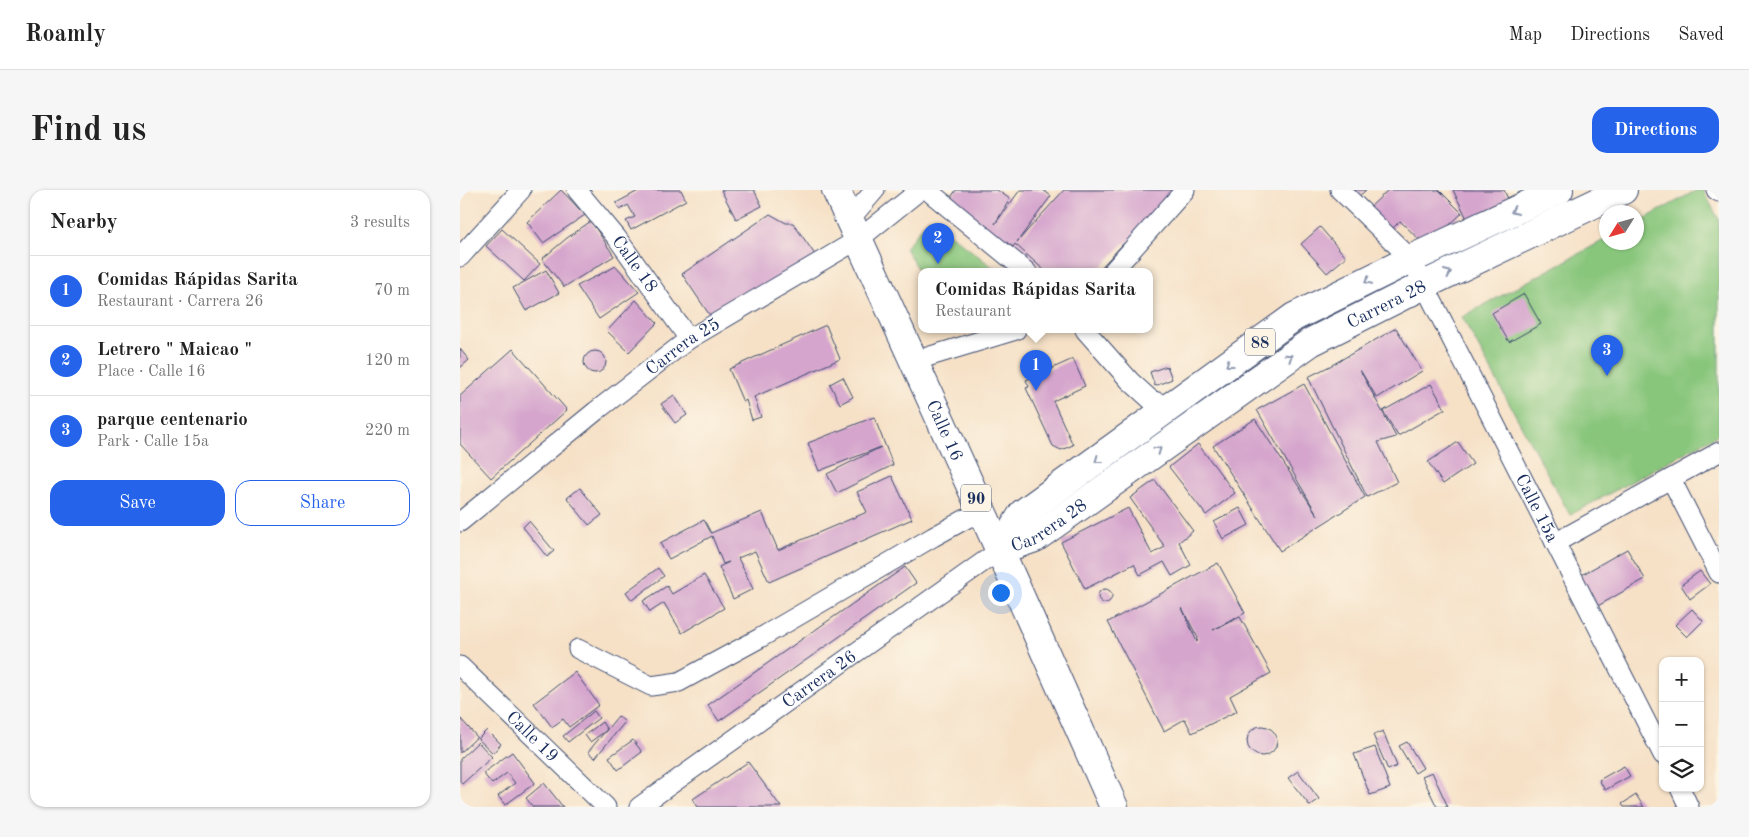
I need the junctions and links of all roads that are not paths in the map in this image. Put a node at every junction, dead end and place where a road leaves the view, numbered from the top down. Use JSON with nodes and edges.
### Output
{"nodes":[{"id":1,"x":521,"y":190,"type":"edge"},
{"id":2,"x":577,"y":190,"type":"edge"},
{"id":3,"x":836,"y":190,"type":"edge"},
{"id":4,"x":875,"y":190,"type":"edge"},
{"id":5,"x":920,"y":190,"type":"edge"},
{"id":6,"x":927,"y":190,"type":"edge"},
{"id":7,"x":1185,"y":190,"type":"edge"},
{"id":8,"x":1340,"y":190,"type":"edge"},
{"id":9,"x":1559,"y":190,"type":"edge"},
{"id":10,"x":1623,"y":190,"type":"edge"},
{"id":11,"x":854,"y":229,"type":"junction"},
{"id":12,"x":460,"y":257,"type":"edge"},
{"id":13,"x":1412,"y":259,"type":"junction"},
{"id":14,"x":1021,"y":268,"type":"edge"},
{"id":15,"x":1116,"y":268,"type":"edge"},
{"id":16,"x":1424,"y":284,"type":"junction"},
{"id":17,"x":1006,"y":333,"type":"edge"},
{"id":18,"x":1088,"y":333,"type":"edge"},
{"id":19,"x":689,"y":339,"type":"junction"},
{"id":20,"x":914,"y":361,"type":"junction"},
{"id":21,"x":1172,"y":407,"type":"junction"},
{"id":22,"x":1719,"y":452,"type":"edge"},
{"id":23,"x":1671,"y":479,"type":"junction"},
{"id":24,"x":982,"y":510,"type":"junction"},
{"id":25,"x":460,"y":522,"type":"edge"},
{"id":26,"x":1555,"y":543,"type":"junction"},
{"id":27,"x":1000,"y":550,"type":"junction"},
{"id":28,"x":1719,"y":573,"type":"edge"},
{"id":29,"x":578,"y":650,"type":"dead end"},
{"id":30,"x":460,"y":666,"type":"edge"},
{"id":31,"x":1659,"y":747,"type":"edge"},
{"id":32,"x":1682,"y":792,"type":"edge"},
{"id":33,"x":606,"y":807,"type":"edge"},
{"id":34,"x":639,"y":807,"type":"edge"},
{"id":35,"x":1114,"y":807,"type":"edge"},
{"id":36,"x":1689,"y":807,"type":"edge"}],
"edges":[{"from":1,"to":12,"type":"street"},
{"from":2,"to":19,"type":"street","name":"Calle 18"},
{"from":3,"to":11,"type":"highway","name":"Calle 16","number":"90"},
{"from":4,"to":11,"type":"street"},
{"from":5,"to":11,"type":"street","name":"Carrera 25"},
{"from":6,"to":14,"type":"street"},
{"from":7,"to":15,"type":"street"},
{"from":8,"to":13,"type":"street"},
{"from":9,"to":13,"type":"highway","name":"Carrera 28","number":"88","one_way":true},
{"from":16,"to":10,"type":"highway","name":"Carrera 28","number":"88","one_way":true},
{"from":11,"to":19,"type":"street","name":"Carrera 25"},
{"from":11,"to":20,"type":"highway","name":"Calle 16","number":"90"},
{"from":13,"to":16,"type":"street","name":"Calle 15a"},
{"from":13,"to":21,"type":"highway","name":"Carrera 28","number":"88","one_way":true},
{"from":16,"to":26,"type":"street","name":"Calle 15a"},
{"from":27,"to":16,"type":"highway","name":"Carrera 28","number":"88","one_way":true},
{"from":17,"to":20,"type":"street"},
{"from":18,"to":21,"type":"street"},
{"from":19,"to":25,"type":"street","name":"Carrera 25"},
{"from":20,"to":24,"type":"highway","name":"Calle 16","number":"90"},
{"from":21,"to":27,"type":"highway","name":"Carrera 28","number":"88","one_way":true},
{"from":22,"to":23,"type":"street"},
{"from":23,"to":26,"type":"street"},
{"from":23,"to":28,"type":"street"},
{"from":24,"to":27,"type":"highway","name":"Calle 16","number":"90"},
{"from":24,"to":29,"type":"street"},
{"from":26,"to":31,"type":"street","name":"Calle 15a"},
{"from":27,"to":34,"type":"street","name":"Carrera 26"},
{"from":27,"to":35,"type":"highway","name":"Calle 16","number":"90"},
{"from":30,"to":33,"type":"street","name":"Calle 19"},
{"from":32,"to":36,"type":"street"}]}
